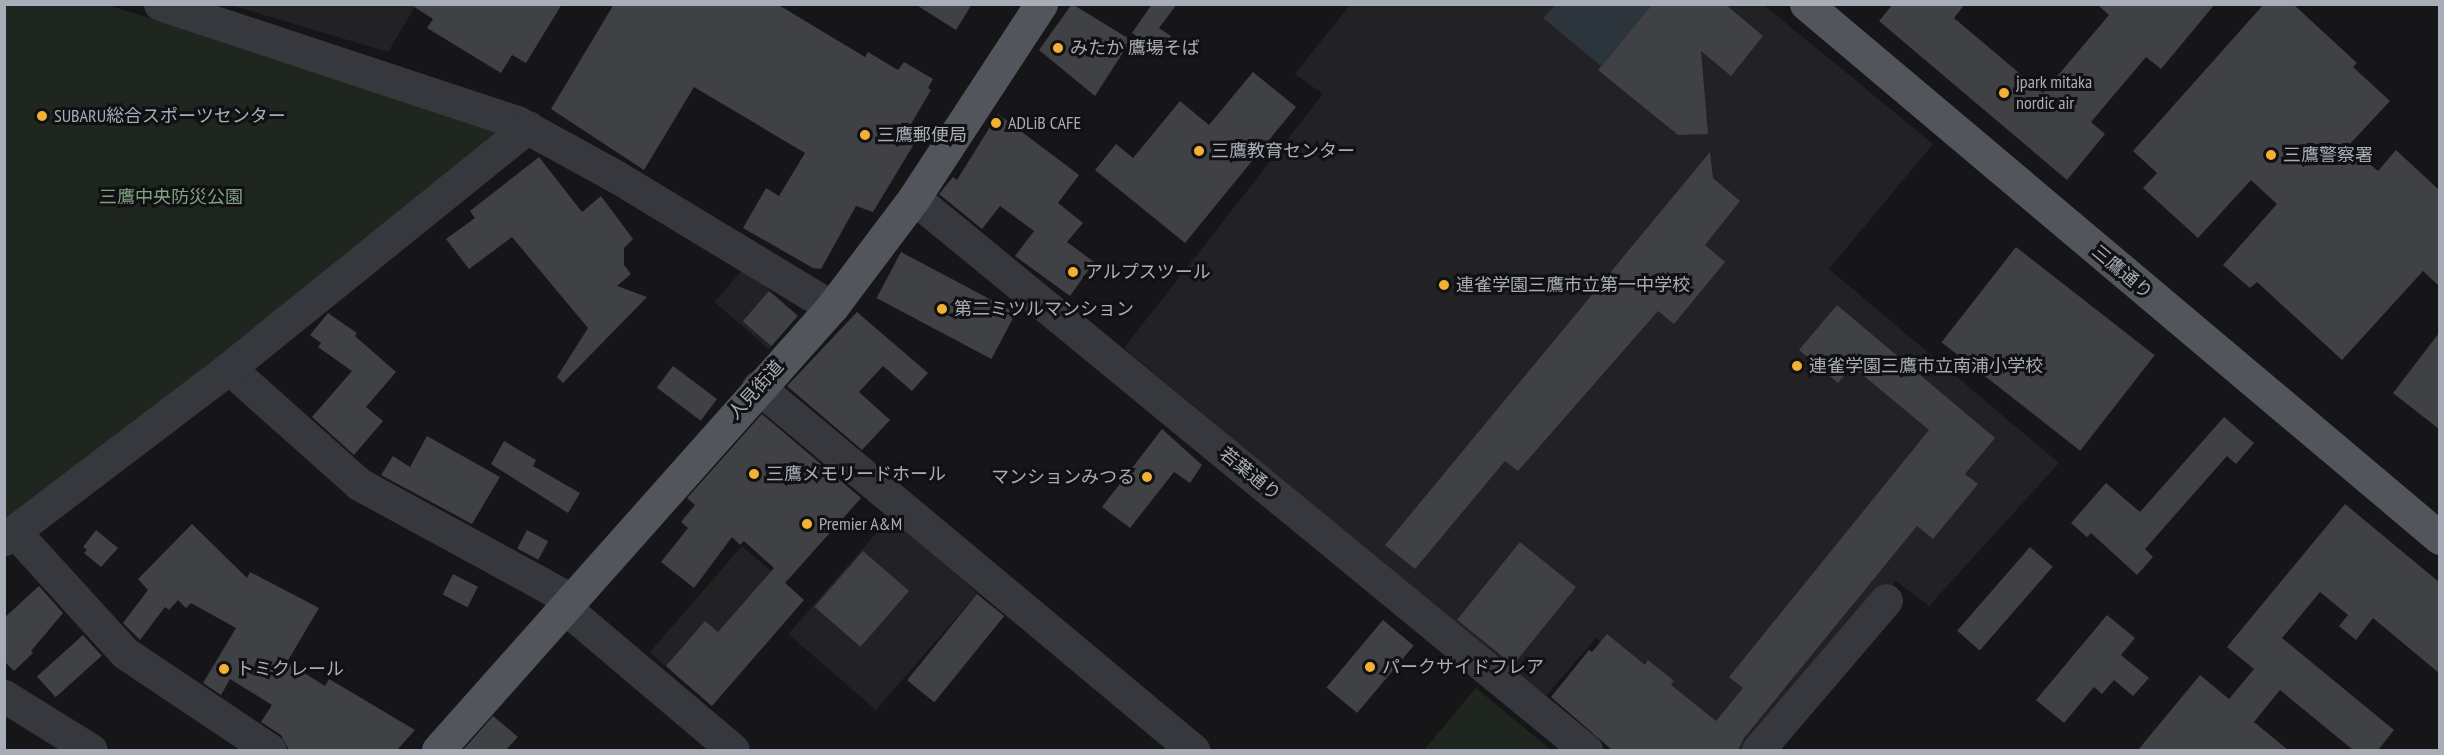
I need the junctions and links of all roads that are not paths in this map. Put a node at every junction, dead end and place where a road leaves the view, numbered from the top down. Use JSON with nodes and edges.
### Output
{"nodes":[{"id":1,"x":160,"y":4,"type":"edge"},
{"id":2,"x":1041,"y":4,"type":"edge"},
{"id":3,"x":1806,"y":4,"type":"edge"},
{"id":4,"x":528,"y":127,"type":"junction"},
{"id":5,"x":914,"y":198,"type":"junction"},
{"id":6,"x":832,"y":307,"type":"junction"},
{"id":7,"x":229,"y":368,"type":"junction"},
{"id":8,"x":758,"y":387,"type":"junction"},
{"id":9,"x":9,"y":535,"type":"edge"},
{"id":10,"x":2439,"y":536,"type":"edge"},
{"id":11,"x":1886,"y":600,"type":"dead end"},
{"id":12,"x":568,"y":606,"type":"junction"},
{"id":13,"x":4,"y":696,"type":"edge"},
{"id":14,"x":91,"y":750,"type":"edge"},
{"id":15,"x":270,"y":750,"type":"edge"},
{"id":16,"x":438,"y":750,"type":"edge"},
{"id":17,"x":733,"y":750,"type":"edge"},
{"id":18,"x":1193,"y":750,"type":"edge"},
{"id":19,"x":1587,"y":750,"type":"edge"},
{"id":20,"x":1758,"y":750,"type":"edge"}],
"edges":[{"from":1,"to":4,"type":"street"},
{"from":2,"to":5,"type":"main road","name":"人見街道"},
{"from":3,"to":10,"type":"main road","name":"三鷹通り"},
{"from":4,"to":6,"type":"street"},
{"from":4,"to":7,"type":"street"},
{"from":5,"to":6,"type":"main road","name":"人見街道"},
{"from":5,"to":19,"type":"street","name":"若葉通り"},
{"from":6,"to":8,"type":"main road","name":"人見街道"},
{"from":7,"to":9,"type":"street"},
{"from":7,"to":12,"type":"street"},
{"from":8,"to":12,"type":"main road","name":"人見街道"},
{"from":8,"to":18,"type":"street"},
{"from":9,"to":15,"type":"street"},
{"from":11,"to":20,"type":"street"},
{"from":12,"to":16,"type":"main road","name":"人見街道"},
{"from":12,"to":17,"type":"street"},
{"from":13,"to":14,"type":"street"}]}
